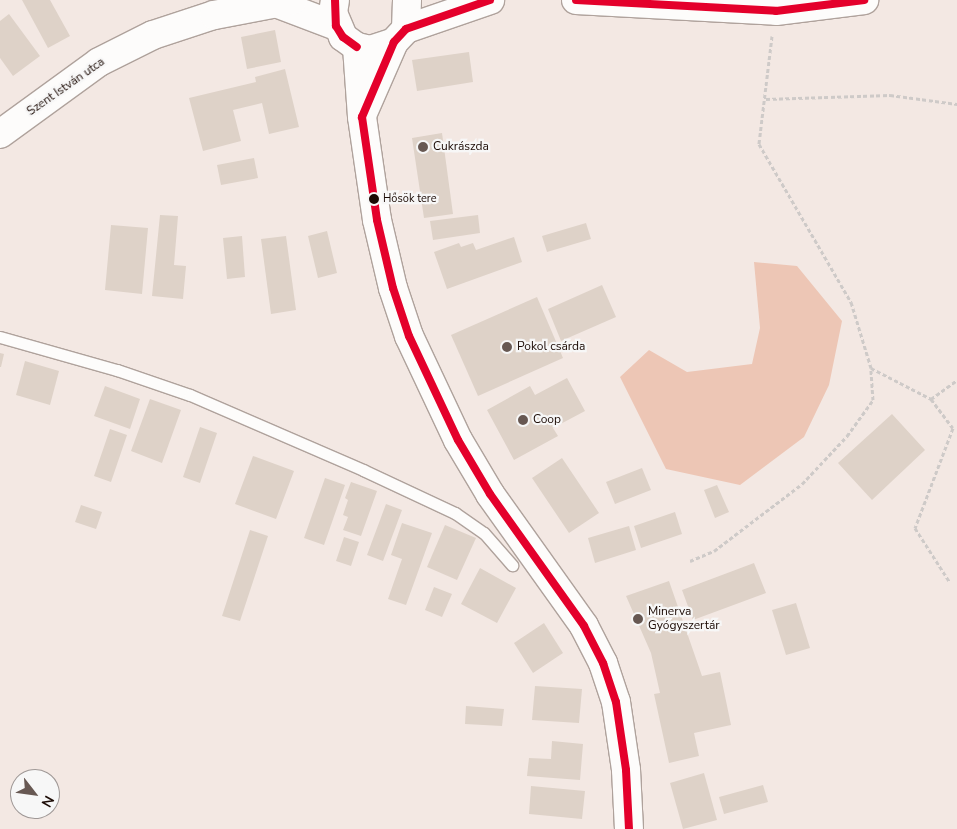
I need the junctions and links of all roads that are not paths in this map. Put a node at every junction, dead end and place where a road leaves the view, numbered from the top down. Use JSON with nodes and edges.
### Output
{"nodes":[{"id":1,"x":407,"y":0,"type":"edge"},
{"id":2,"x":490,"y":0,"type":"edge"},
{"id":3,"x":576,"y":0,"type":"edge"},
{"id":4,"x":864,"y":0,"type":"edge"},
{"id":5,"x":286,"y":2,"type":"edge"},
{"id":6,"x":336,"y":13,"type":"edge"},
{"id":7,"x":400,"y":35,"type":"junction"},
{"id":8,"x":357,"y":47,"type":"junction"},
{"id":9,"x":362,"y":117,"type":"junction"},
{"id":10,"x":0,"y":134,"type":"edge"},
{"id":11,"x":0,"y":337,"type":"edge"},
{"id":12,"x":512,"y":566,"type":"dead end"},
{"id":13,"x":629,"y":829,"type":"edge"}],
"edges":[{"from":1,"to":7,"type":"main road"},
{"from":2,"to":7,"type":"main road"},
{"from":3,"to":4,"type":"main road"},
{"from":5,"to":6,"type":"main road"},
{"from":5,"to":10,"type":"main road","name":"Szent István utca"},
{"from":6,"to":8,"type":"main road"},
{"from":7,"to":8,"type":"main road"},
{"from":7,"to":9,"type":"main road"},
{"from":8,"to":9,"type":"main road"},
{"from":9,"to":13,"type":"main road"},
{"from":11,"to":12,"type":"lane"}]}
